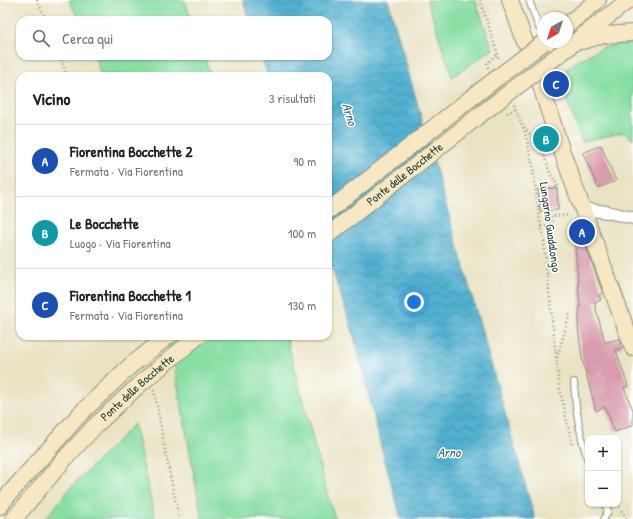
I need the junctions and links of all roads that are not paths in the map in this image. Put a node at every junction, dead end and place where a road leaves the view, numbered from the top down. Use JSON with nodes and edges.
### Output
{"nodes":[{"id":1,"x":510,"y":0,"type":"edge"},
{"id":2,"x":529,"y":0,"type":"edge"},
{"id":3,"x":598,"y":0,"type":"edge"},
{"id":4,"x":629,"y":0,"type":"edge"},
{"id":5,"x":573,"y":20,"type":"edge"},
{"id":6,"x":537,"y":22,"type":"edge"},
{"id":7,"x":633,"y":33,"type":"edge"},
{"id":8,"x":537,"y":39,"type":"edge"},
{"id":9,"x":525,"y":42,"type":"dead end"},
{"id":10,"x":574,"y":43,"type":"junction"},
{"id":11,"x":540,"y":83,"type":"dead end"},
{"id":12,"x":332,"y":208,"type":"edge"},
{"id":13,"x":584,"y":209,"type":"junction"},
{"id":14,"x":633,"y":218,"type":"edge"},
{"id":15,"x":332,"y":232,"type":"edge"},
{"id":16,"x":163,"y":340,"type":"edge"},
{"id":17,"x":193,"y":340,"type":"edge"},
{"id":18,"x":633,"y":348,"type":"edge"},
{"id":19,"x":574,"y":382,"type":"dead end"},
{"id":20,"x":585,"y":452,"type":"edge"},
{"id":21,"x":0,"y":506,"type":"edge"},
{"id":22,"x":606,"y":507,"type":"edge"},
{"id":23,"x":14,"y":519,"type":"edge"},
{"id":24,"x":604,"y":519,"type":"edge"}],
"edges":[{"from":1,"to":9,"type":"main road"},
{"from":2,"to":6,"type":"lane"},
{"from":3,"to":5,"type":"main road"},
{"from":4,"to":10,"type":"main road","name":"Ponte delle Bocchette"},
{"from":7,"to":10,"type":"main road"},
{"from":8,"to":12,"type":"main road","name":"Ponte delle Bocchette","bridge":true},
{"from":10,"to":15,"type":"main road","name":"Ponte delle Bocchette","bridge":true},
{"from":11,"to":13,"type":"main road"},
{"from":13,"to":14,"type":"street"},
{"from":13,"to":18,"type":"main road"},
{"from":16,"to":21,"type":"main road","name":"Ponte delle Bocchette","bridge":true},
{"from":17,"to":23,"type":"main road","name":"Ponte delle Bocchette","bridge":true},
{"from":19,"to":20,"type":"lane"},
{"from":22,"to":24,"type":"lane"}]}
